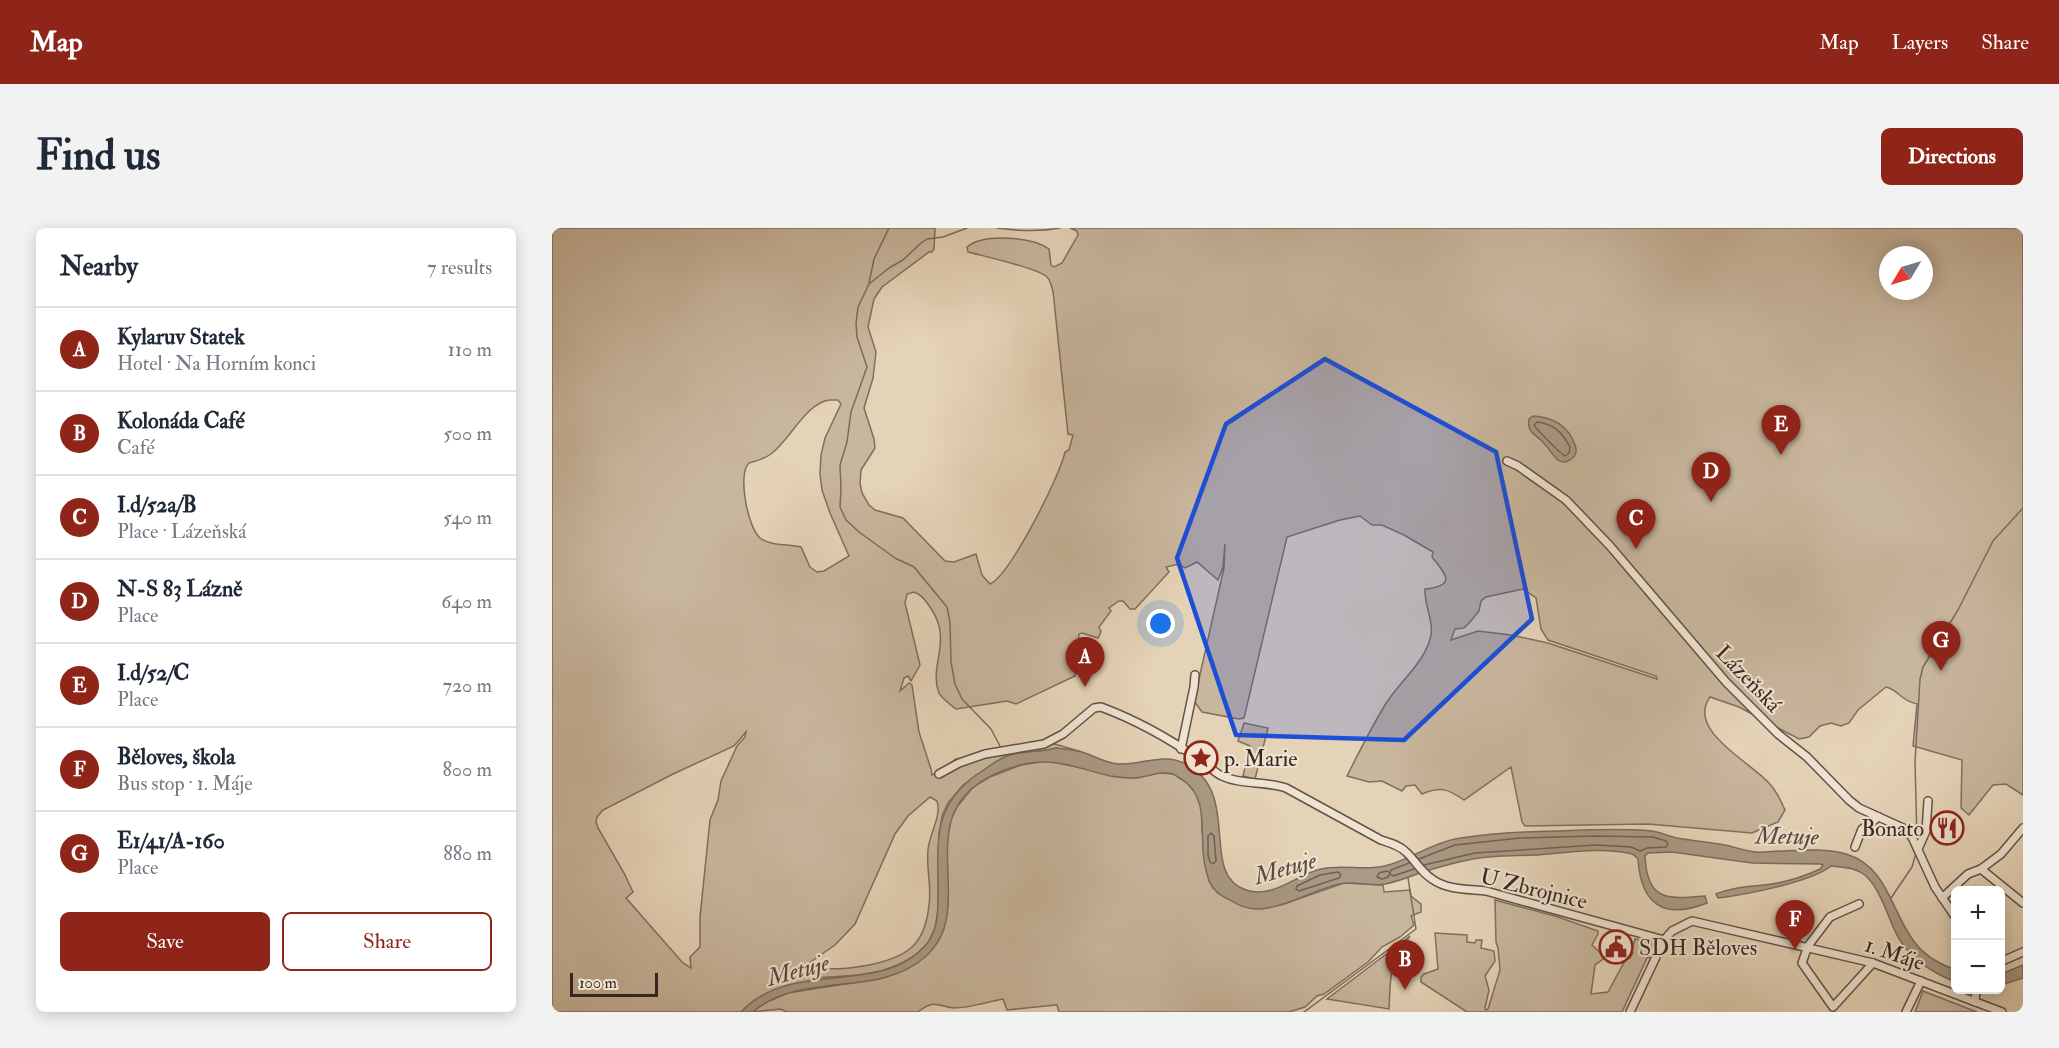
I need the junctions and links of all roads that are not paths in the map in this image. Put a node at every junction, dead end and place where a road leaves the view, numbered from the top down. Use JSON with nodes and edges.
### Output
{"nodes":[{"id":1,"x":1507,"y":461,"type":"dead end"},
{"id":2,"x":1195,"y":675,"type":"dead end"},
{"id":3,"x":1181,"y":749,"type":"junction"},
{"id":4,"x":939,"y":774,"type":"dead end"},
{"id":5,"x":1928,"y":801,"type":"dead end"},
{"id":6,"x":1879,"y":817,"type":"junction"},
{"id":7,"x":2023,"y":828,"type":"edge"},
{"id":8,"x":1855,"y":847,"type":"dead end"},
{"id":9,"x":1918,"y":849,"type":"junction"},
{"id":10,"x":1981,"y":870,"type":"junction"},
{"id":11,"x":1942,"y":898,"type":"junction"},
{"id":12,"x":2023,"y":903,"type":"edge"},
{"id":13,"x":1859,"y":904,"type":"dead end"},
{"id":14,"x":1951,"y":911,"type":"edge"},
{"id":15,"x":1664,"y":940,"type":"junction"},
{"id":16,"x":1808,"y":946,"type":"junction"},
{"id":17,"x":2023,"y":952,"type":"edge"},
{"id":18,"x":2005,"y":960,"type":"edge"},
{"id":19,"x":1873,"y":963,"type":"junction"},
{"id":20,"x":1921,"y":981,"type":"junction"},
{"id":21,"x":1976,"y":994,"type":"edge"},
{"id":22,"x":1975,"y":1002,"type":"junction"},
{"id":23,"x":1630,"y":1012,"type":"edge"},
{"id":24,"x":1906,"y":1012,"type":"edge"},
{"id":25,"x":2002,"y":1012,"type":"edge"}],
"edges":[{"from":1,"to":6,"type":"street","name":"Lázeňská"},
{"from":2,"to":3,"type":"street"},
{"from":3,"to":4,"type":"street"},
{"from":3,"to":15,"type":"street","name":"U Zbrojnice"},
{"from":5,"to":9,"type":"street"},
{"from":6,"to":8,"type":"street"},
{"from":6,"to":9,"type":"street","name":"Lázeňská"},
{"from":7,"to":10,"type":"street"},
{"from":9,"to":11,"type":"street","name":"Lázeňská"},
{"from":10,"to":11,"type":"street"},
{"from":10,"to":12,"type":"street"},
{"from":11,"to":14,"type":"street","name":"Lázeňská"},
{"from":13,"to":16,"type":"street","name":"1. Máje"},
{"from":15,"to":16,"type":"street","name":"1. Máje"},
{"from":15,"to":23,"type":"street"},
{"from":16,"to":19,"type":"street","name":"1. Máje"},
{"from":16,"to":19,"type":"street"},
{"from":17,"to":18,"type":"street"},
{"from":19,"to":20,"type":"street","name":"1. Máje"},
{"from":20,"to":22,"type":"street","name":"1. Máje"},
{"from":20,"to":24,"type":"street"},
{"from":21,"to":22,"type":"street"},
{"from":22,"to":25,"type":"street","name":"1. Máje"}]}
